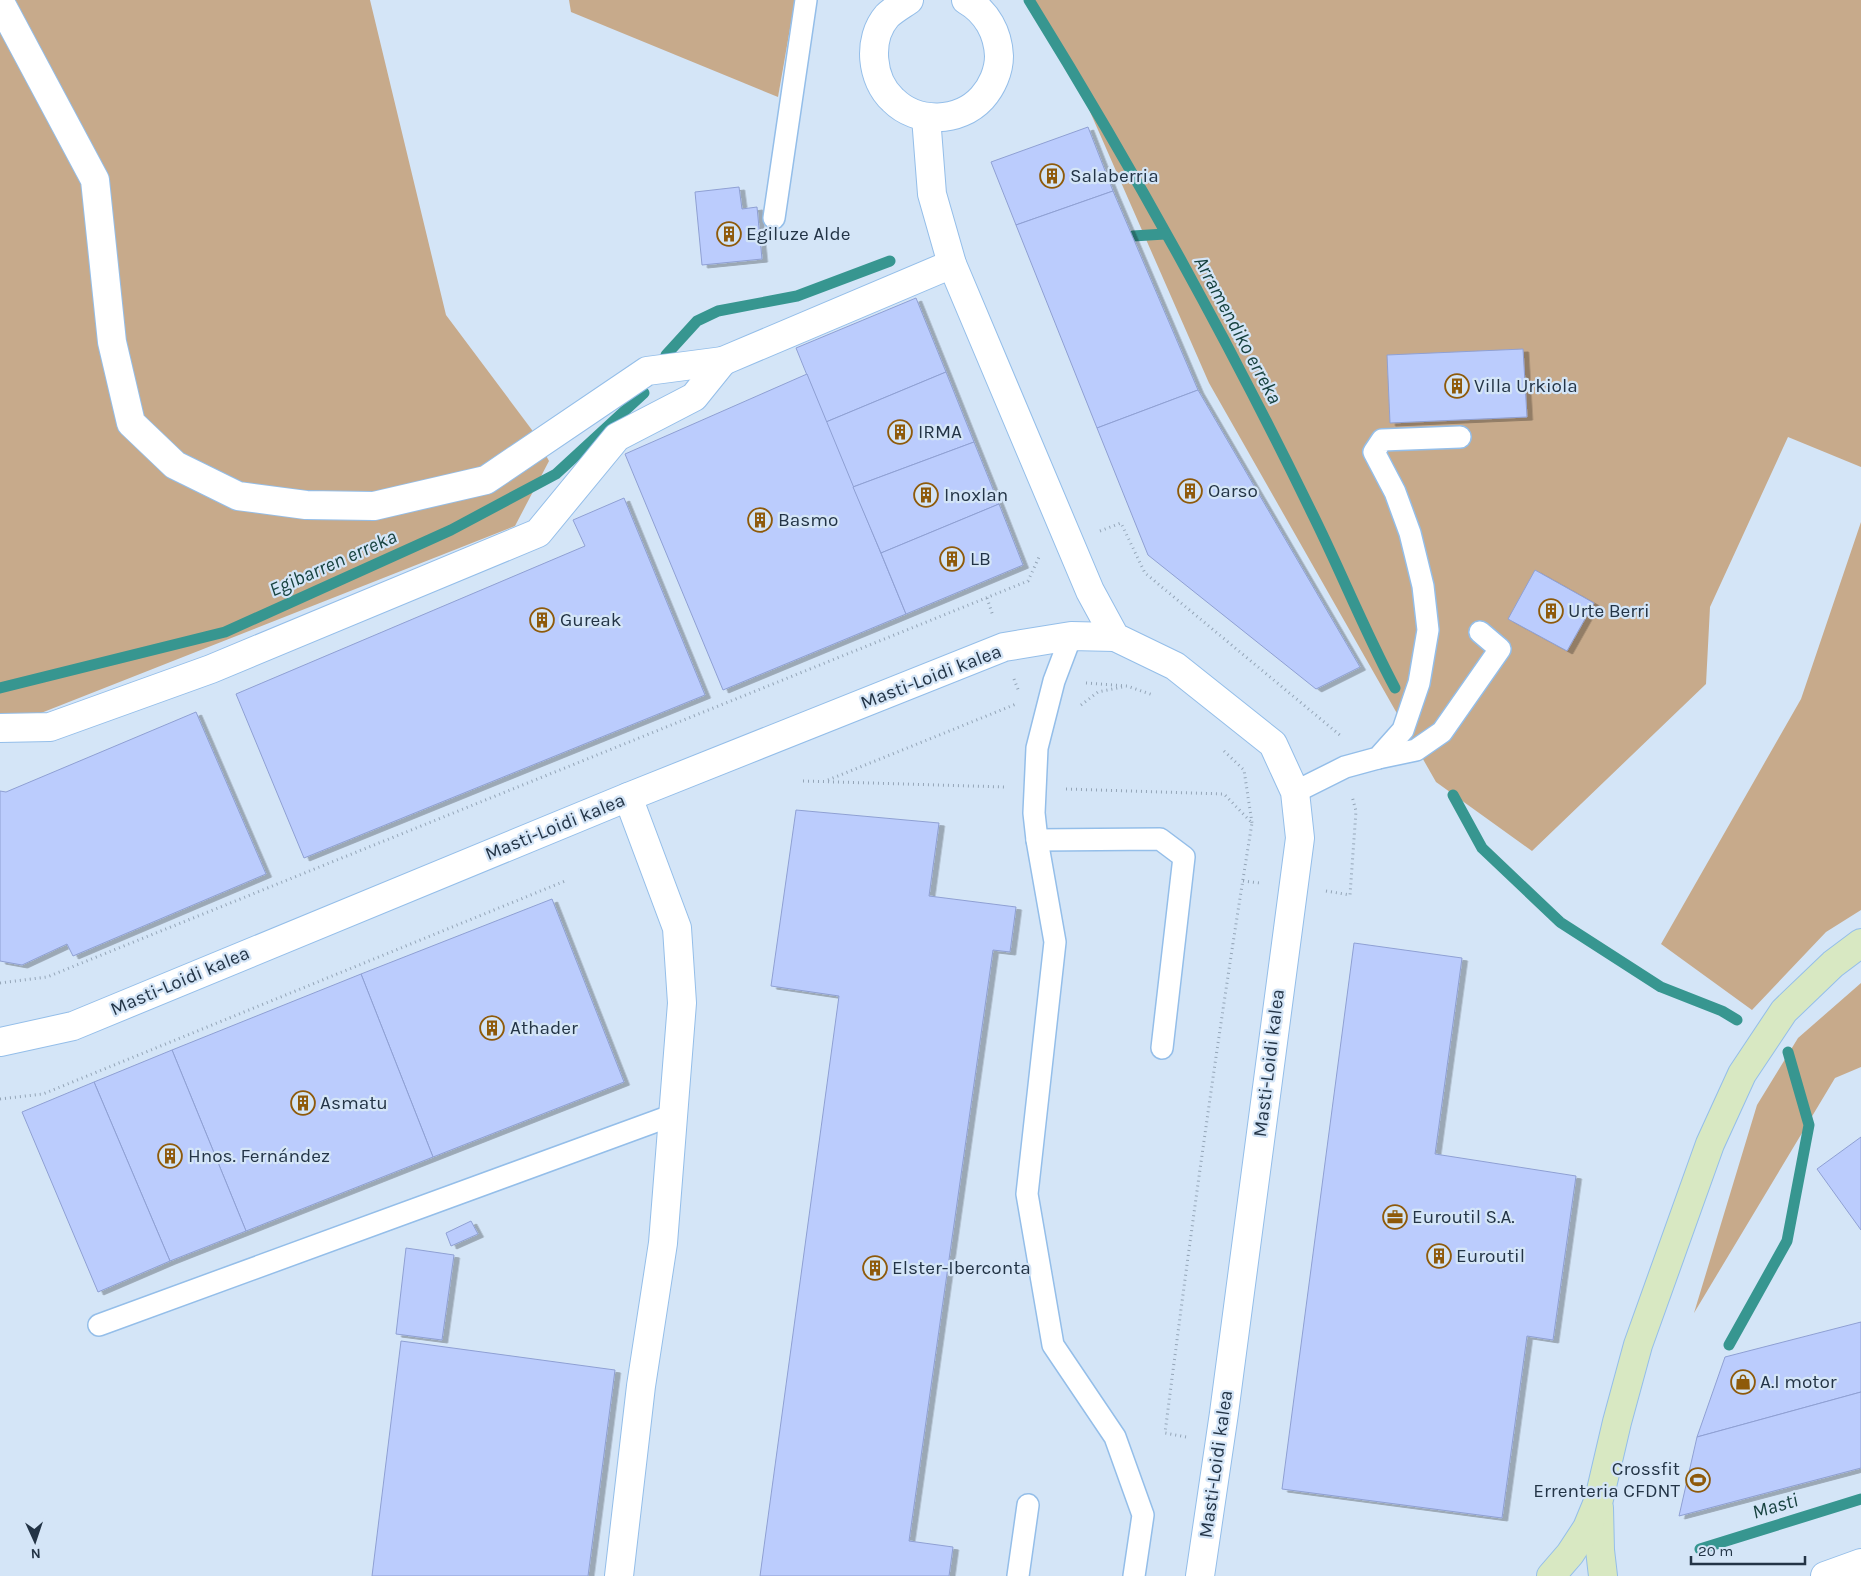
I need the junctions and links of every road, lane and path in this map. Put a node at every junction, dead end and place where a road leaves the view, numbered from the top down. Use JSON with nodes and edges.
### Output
{"nodes":[{"id":1,"x":806,"y":0,"type":"edge"},
{"id":2,"x":909,"y":0,"type":"edge"},
{"id":3,"x":966,"y":0,"type":"edge"},
{"id":4,"x":0,"y":2,"type":"edge"},
{"id":5,"x":926,"y":117,"type":"junction"},
{"id":6,"x":774,"y":218,"type":"dead end"},
{"id":7,"x":952,"y":264,"type":"junction"},
{"id":8,"x":723,"y":361,"type":"junction"},
{"id":9,"x":1460,"y":437,"type":"dead end"},
{"id":10,"x":1070,"y":544,"type":"junction"},
{"id":11,"x":987,"y":598,"type":"junction"},
{"id":12,"x":1480,"y":632,"type":"dead end"},
{"id":13,"x":1071,"y":636,"type":"junction"},
{"id":14,"x":1115,"y":637,"type":"junction"},
{"id":15,"x":1004,"y":647,"type":"junction"},
{"id":16,"x":1054,"y":681,"type":"junction"},
{"id":17,"x":1015,"y":682,"type":"junction"},
{"id":18,"x":1128,"y":686,"type":"junction"},
{"id":19,"x":1020,"y":695,"type":"dead end"},
{"id":20,"x":1162,"y":699,"type":"dead end"},
{"id":21,"x":1022,"y":702,"type":"dead end"},
{"id":22,"x":1075,"y":710,"type":"dead end"},
{"id":23,"x":0,"y":728,"type":"edge"},
{"id":24,"x":1217,"y":745,"type":"dead end"},
{"id":25,"x":1378,"y":758,"type":"junction"},
{"id":26,"x":824,"y":782,"type":"dead end"},
{"id":27,"x":1295,"y":792,"type":"junction"},
{"id":28,"x":628,"y":797,"type":"junction"},
{"id":29,"x":1252,"y":823,"type":"dead end"},
{"id":30,"x":1036,"y":840,"type":"junction"},
{"id":31,"x":565,"y":881,"type":"dead end"},
{"id":32,"x":1861,"y":943,"type":"edge"},
{"id":33,"x":0,"y":984,"type":"edge"},
{"id":34,"x":0,"y":1042,"type":"edge"},
{"id":35,"x":1162,"y":1048,"type":"dead end"},
{"id":36,"x":0,"y":1099,"type":"edge"},
{"id":37,"x":673,"y":1115,"type":"junction"},
{"id":38,"x":100,"y":1325,"type":"dead end"},
{"id":39,"x":1599,"y":1499,"type":"junction"},
{"id":40,"x":1028,"y":1504,"type":"dead end"},
{"id":41,"x":1861,"y":1563,"type":"edge"},
{"id":42,"x":619,"y":1576,"type":"edge"},
{"id":43,"x":1018,"y":1576,"type":"edge"},
{"id":44,"x":1134,"y":1576,"type":"edge"},
{"id":45,"x":1200,"y":1576,"type":"edge"},
{"id":46,"x":1552,"y":1576,"type":"edge"},
{"id":47,"x":1603,"y":1576,"type":"edge"},
{"id":48,"x":1825,"y":1576,"type":"edge"}],
"edges":[{"from":1,"to":6,"type":"lane"},
{"from":2,"to":5,"type":"street"},
{"from":3,"to":5,"type":"street"},
{"from":4,"to":8,"type":"street"},
{"from":5,"to":7,"type":"street"},
{"from":7,"to":8,"type":"street"},
{"from":7,"to":10,"type":"street"},
{"from":8,"to":23,"type":"street"},
{"from":9,"to":25,"type":"lane"},
{"from":10,"to":11,"type":"path"},
{"from":10,"to":14,"type":"street"},
{"from":11,"to":15,"type":"path"},
{"from":11,"to":33,"type":"path"},
{"from":12,"to":25,"type":"lane"},
{"from":13,"to":14,"type":"street","name":"Masti-Loidi kalea"},
{"from":13,"to":15,"type":"street","name":"Masti-Loidi kalea"},
{"from":13,"to":16,"type":"lane"},
{"from":14,"to":27,"type":"street","name":"Masti-Loidi kalea"},
{"from":15,"to":17,"type":"path"},
{"from":15,"to":28,"type":"street","name":"Masti-Loidi kalea"},
{"from":16,"to":17,"type":"path"},
{"from":16,"to":18,"type":"path"},
{"from":16,"to":30,"type":"lane"},
{"from":17,"to":19,"type":"path"},
{"from":18,"to":20,"type":"path"},
{"from":18,"to":22,"type":"path"},
{"from":21,"to":26,"type":"path"},
{"from":24,"to":29,"type":"path"},
{"from":25,"to":27,"type":"lane"},
{"from":27,"to":45,"type":"street","name":"Masti-Loidi kalea"},
{"from":28,"to":34,"type":"street","name":"Masti-Loidi kalea"},
{"from":28,"to":37,"type":"street"},
{"from":30,"to":35,"type":"lane"},
{"from":30,"to":44,"type":"lane"},
{"from":31,"to":36,"type":"path"},
{"from":32,"to":39,"type":"street"},
{"from":37,"to":38,"type":"lane"},
{"from":37,"to":42,"type":"street"},
{"from":39,"to":46,"type":"street"},
{"from":39,"to":47,"type":"street"},
{"from":40,"to":43,"type":"lane"},
{"from":41,"to":48,"type":"street"}]}
